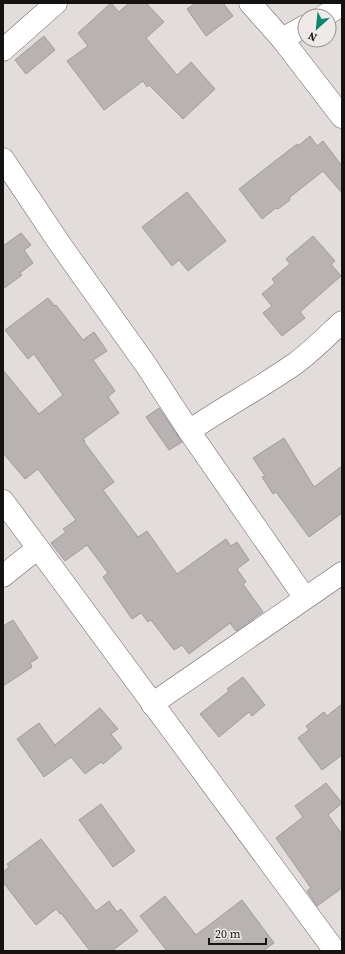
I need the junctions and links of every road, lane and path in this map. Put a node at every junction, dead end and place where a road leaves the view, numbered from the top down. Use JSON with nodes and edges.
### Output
{"nodes":[{"id":1,"x":56,"y":3,"type":"edge"},
{"id":2,"x":250,"y":3,"type":"edge"},
{"id":3,"x":297,"y":30,"type":"edge"},
{"id":4,"x":282,"y":38,"type":"junction"},
{"id":5,"x":3,"y":50,"type":"edge"},
{"id":6,"x":342,"y":117,"type":"edge"},
{"id":7,"x":3,"y":159,"type":"edge"},
{"id":8,"x":342,"y":322,"type":"edge"},
{"id":9,"x":189,"y":431,"type":"junction"},
{"id":10,"x":3,"y":501,"type":"edge"},
{"id":11,"x":38,"y":548,"type":"junction"},
{"id":12,"x":342,"y":573,"type":"edge"},
{"id":13,"x":3,"y":576,"type":"edge"},
{"id":14,"x":305,"y":598,"type":"junction"},
{"id":15,"x":152,"y":704,"type":"junction"},
{"id":16,"x":342,"y":947,"type":"edge"},
{"id":17,"x":336,"y":951,"type":"edge"}],
"edges":[{"from":1,"to":5,"type":"street"},
{"from":2,"to":4,"type":"street"},
{"from":3,"to":4,"type":"street"},
{"from":4,"to":6,"type":"street"},
{"from":7,"to":9,"type":"street"},
{"from":8,"to":9,"type":"street"},
{"from":9,"to":14,"type":"street"},
{"from":10,"to":11,"type":"street"},
{"from":11,"to":13,"type":"street"},
{"from":11,"to":15,"type":"street"},
{"from":12,"to":14,"type":"street"},
{"from":14,"to":15,"type":"street"},
{"from":15,"to":17,"type":"street"},
{"from":16,"to":17,"type":"street"}]}
